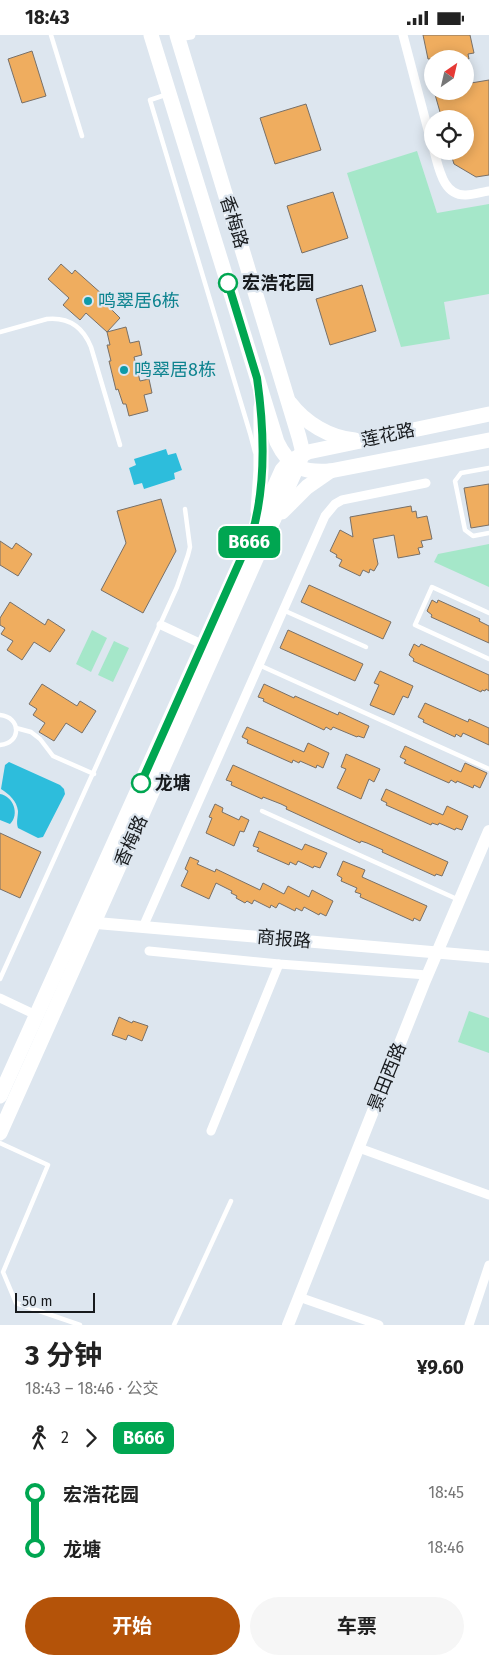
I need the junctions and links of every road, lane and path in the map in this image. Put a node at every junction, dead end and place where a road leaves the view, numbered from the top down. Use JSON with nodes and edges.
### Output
{"nodes":[{"id":1,"x":51,"y":35,"type":"edge"},
{"id":2,"x":151,"y":35,"type":"edge"},
{"id":3,"x":403,"y":35,"type":"edge"},
{"id":4,"x":182,"y":36,"type":"edge"},
{"id":5,"x":169,"y":94,"type":"junction"},
{"id":6,"x":424,"y":115,"type":"edge"},
{"id":7,"x":82,"y":136,"type":"dead end"},
{"id":8,"x":437,"y":160,"type":"edge"},
{"id":9,"x":489,"y":191,"type":"edge"},
{"id":10,"x":0,"y":332,"type":"edge"},
{"id":11,"x":257,"y":378,"type":"junction"},
{"id":12,"x":287,"y":398,"type":"junction"},
{"id":13,"x":489,"y":414,"type":"edge"},
{"id":14,"x":445,"y":423,"type":"junction"},
{"id":15,"x":489,"y":439,"type":"edge"},
{"id":16,"x":366,"y":440,"type":"junction"},
{"id":17,"x":120,"y":445,"type":"dead end"},
{"id":18,"x":449,"y":447,"type":"junction"},
{"id":19,"x":296,"y":461,"type":"junction"},
{"id":20,"x":489,"y":468,"type":"edge"},
{"id":21,"x":330,"y":471,"type":"junction"},
{"id":22,"x":426,"y":483,"type":"dead end"},
{"id":23,"x":185,"y":509,"type":"dead end"},
{"id":24,"x":256,"y":519,"type":"junction"},
{"id":25,"x":272,"y":525,"type":"junction"},
{"id":26,"x":489,"y":533,"type":"edge"},
{"id":27,"x":252,"y":534,"type":"junction"},
{"id":28,"x":284,"y":610,"type":"junction"},
{"id":29,"x":489,"y":613,"type":"edge"},
{"id":30,"x":161,"y":625,"type":"junction"},
{"id":31,"x":366,"y":647,"type":"dead end"},
{"id":32,"x":209,"y":648,"type":"junction"},
{"id":33,"x":489,"y":659,"type":"edge"},
{"id":34,"x":259,"y":665,"type":"junction"},
{"id":35,"x":0,"y":715,"type":"edge"},
{"id":36,"x":16,"y":728,"type":"junction"},
{"id":37,"x":0,"y":745,"type":"edge"},
{"id":38,"x":489,"y":769,"type":"edge"},
{"id":39,"x":94,"y":774,"type":"junction"},
{"id":40,"x":262,"y":811,"type":"dead end"},
{"id":41,"x":489,"y":831,"type":"edge"},
{"id":42,"x":460,"y":901,"type":"junction"},
{"id":43,"x":79,"y":922,"type":"junction"},
{"id":44,"x":94,"y":923,"type":"junction"},
{"id":45,"x":143,"y":927,"type":"junction"},
{"id":46,"x":149,"y":951,"type":"dead end"},
{"id":47,"x":437,"y":953,"type":"junction"},
{"id":48,"x":489,"y":957,"type":"edge"},
{"id":49,"x":279,"y":965,"type":"junction"},
{"id":50,"x":427,"y":975,"type":"junction"},
{"id":51,"x":0,"y":979,"type":"edge"},
{"id":52,"x":0,"y":998,"type":"edge"},
{"id":53,"x":36,"y":1015,"type":"junction"},
{"id":54,"x":0,"y":1096,"type":"edge"},
{"id":55,"x":211,"y":1131,"type":"dead end"},
{"id":56,"x":0,"y":1133,"type":"edge"},
{"id":57,"x":0,"y":1143,"type":"edge"},
{"id":58,"x":359,"y":1147,"type":"junction"},
{"id":59,"x":489,"y":1195,"type":"edge"},
{"id":60,"x":231,"y":1201,"type":"dead end"},
{"id":61,"x":489,"y":1265,"type":"edge"},
{"id":62,"x":299,"y":1297,"type":"junction"},
{"id":63,"x":80,"y":1325,"type":"edge"},
{"id":64,"x":174,"y":1325,"type":"edge"},
{"id":65,"x":288,"y":1325,"type":"edge"},
{"id":66,"x":379,"y":1325,"type":"edge"},
{"id":67,"x":469,"y":1325,"type":"edge"}],
"edges":[{"from":1,"to":7,"type":"lane"},
{"from":2,"to":5,"type":"main road","name":"香梅路"},
{"from":3,"to":6,"type":"street"},
{"from":4,"to":12,"type":"main road","name":"香梅路"},
{"from":5,"to":11,"type":"main road","name":"香梅路"},
{"from":5,"to":24,"type":"lane"},
{"from":8,"to":9,"type":"street"},
{"from":10,"to":17,"type":"lane"},
{"from":11,"to":19,"type":"main road","name":"香梅路"},
{"from":11,"to":24,"type":"main road"},
{"from":12,"to":16,"type":"main road"},
{"from":12,"to":19,"type":"main road","name":"香梅路"},
{"from":13,"to":14,"type":"main road","name":"莲花路"},
{"from":14,"to":16,"type":"main road","name":"莲花路"},
{"from":14,"to":18,"type":"main road"},
{"from":15,"to":18,"type":"main road","name":"莲花路"},
{"from":16,"to":19,"type":"main road","name":"莲花路"},
{"from":18,"to":21,"type":"main road","name":"莲花路"},
{"from":19,"to":21,"type":"main road","name":"莲花路"},
{"from":19,"to":25,"type":"main road","name":"香梅路"},
{"from":19,"to":27,"type":"main road","name":"香梅路"},
{"from":20,"to":26,"type":"lane"},
{"from":21,"to":25,"type":"main road"},
{"from":22,"to":28,"type":"street"},
{"from":23,"to":30,"type":"lane"},
{"from":24,"to":27,"type":"main road"},
{"from":25,"to":32,"type":"main road","name":"香梅路"},
{"from":27,"to":32,"type":"main road","name":"香梅路"},
{"from":28,"to":31,"type":"lane"},
{"from":28,"to":34,"type":"street"},
{"from":29,"to":33,"type":"lane"},
{"from":30,"to":32,"type":"street"},
{"from":30,"to":39,"type":"lane"},
{"from":32,"to":43,"type":"main road","name":"香梅路"},
{"from":32,"to":44,"type":"main road","name":"香梅路"},
{"from":34,"to":38,"type":"lane"},
{"from":34,"to":45,"type":"street"},
{"from":35,"to":36,"type":"lane"},
{"from":36,"to":37,"type":"lane"},
{"from":36,"to":39,"type":"lane"},
{"from":39,"to":51,"type":"lane"},
{"from":40,"to":42,"type":"lane"},
{"from":41,"to":42,"type":"street","name":"景田西路"},
{"from":42,"to":47,"type":"street","name":"景田西路"},
{"from":43,"to":44,"type":"street","name":"商报路"},
{"from":43,"to":53,"type":"main road","name":"香梅路"},
{"from":44,"to":45,"type":"street","name":"商报路"},
{"from":44,"to":56,"type":"main road","name":"香梅路"},
{"from":45,"to":47,"type":"street","name":"商报路"},
{"from":46,"to":49,"type":"street"},
{"from":47,"to":48,"type":"street","name":"商报路"},
{"from":47,"to":50,"type":"street","name":"景田西路"},
{"from":49,"to":50,"type":"street"},
{"from":49,"to":55,"type":"street"},
{"from":50,"to":58,"type":"street","name":"景田西路"},
{"from":52,"to":53,"type":"street"},
{"from":53,"to":54,"type":"main road","name":"香梅路"},
{"from":57,"to":63,"type":"lane"},
{"from":58,"to":59,"type":"street"},
{"from":58,"to":62,"type":"street","name":"景田西路"},
{"from":60,"to":64,"type":"lane"},
{"from":61,"to":67,"type":"street"},
{"from":62,"to":65,"type":"street","name":"景田西路"},
{"from":62,"to":66,"type":"street"}]}
